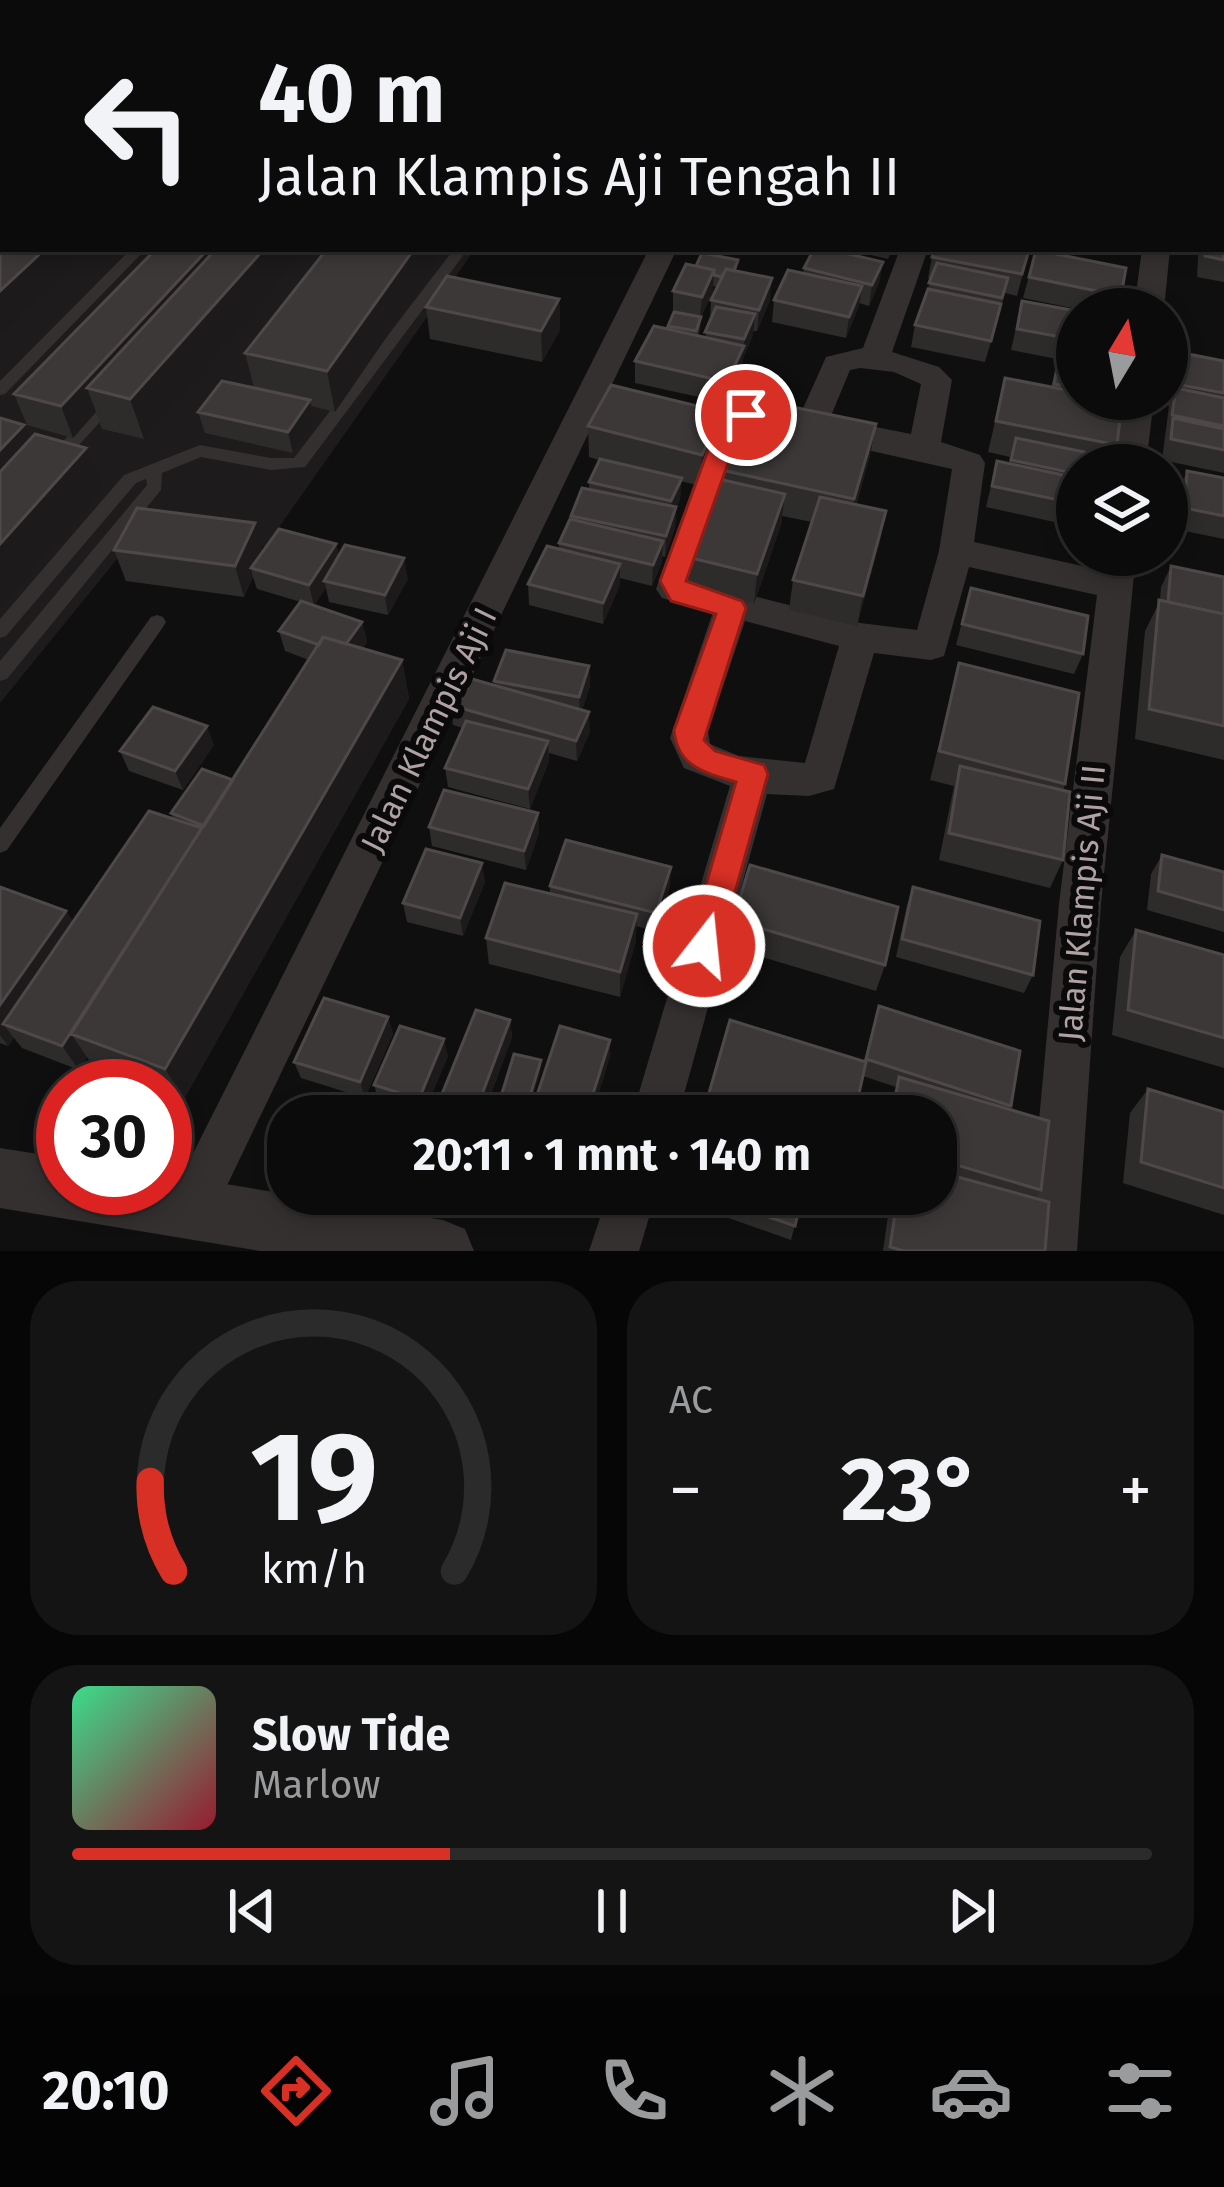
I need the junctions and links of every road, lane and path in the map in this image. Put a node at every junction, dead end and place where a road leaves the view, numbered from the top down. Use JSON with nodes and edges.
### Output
{"nodes":[{"id":1,"x":136,"y":252,"type":"edge"},
{"id":2,"x":453,"y":252,"type":"edge"},
{"id":3,"x":662,"y":252,"type":"edge"},
{"id":4,"x":913,"y":252,"type":"edge"},
{"id":5,"x":1156,"y":252,"type":"edge"},
{"id":6,"x":1151,"y":288,"type":"edge"},
{"id":7,"x":874,"y":360,"type":"junction"},
{"id":8,"x":129,"y":380,"type":"edge"},
{"id":9,"x":0,"y":390,"type":"edge"},
{"id":10,"x":812,"y":424,"type":"junction"},
{"id":11,"x":924,"y":448,"type":"junction"},
{"id":12,"x":154,"y":473,"type":"junction"},
{"id":13,"x":41,"y":476,"type":"edge"},
{"id":14,"x":664,"y":485,"type":"edge"},
{"id":15,"x":705,"y":494,"type":"junction"},
{"id":16,"x":956,"y":551,"type":"junction"},
{"id":17,"x":1056,"y":563,"type":"edge"},
{"id":18,"x":1116,"y":576,"type":"edge"},
{"id":19,"x":732,"y":608,"type":"junction"},
{"id":20,"x":157,"y":622,"type":"dead end"},
{"id":21,"x":0,"y":631,"type":"edge"},
{"id":22,"x":860,"y":637,"type":"junction"},
{"id":23,"x":0,"y":674,"type":"edge"},
{"id":24,"x":753,"y":774,"type":"junction"},
{"id":25,"x":0,"y":844,"type":"edge"},
{"id":26,"x":661,"y":1095,"type":"edge"},
{"id":27,"x":0,"y":1178,"type":"edge"},
{"id":28,"x":36,"y":1184,"type":"edge"},
{"id":29,"x":192,"y":1206,"type":"edge"},
{"id":30,"x":192,"y":1208,"type":"edge"},
{"id":31,"x":625,"y":1215,"type":"edge"},
{"id":32,"x":443,"y":1251,"type":"edge"},
{"id":33,"x":614,"y":1251,"type":"edge"},
{"id":34,"x":1052,"y":1251,"type":"edge"}],
"edges":[{"from":1,"to":9,"type":"lane"},
{"from":2,"to":12,"type":"lane"},
{"from":3,"to":29,"type":"street","name":"Jalan Klampis Aji I"},
{"from":4,"to":7,"type":"street"},
{"from":5,"to":6,"type":"street"},
{"from":7,"to":10,"type":"street"},
{"from":7,"to":11,"type":"street"},
{"from":8,"to":13,"type":"lane"},
{"from":10,"to":11,"type":"street"},
{"from":10,"to":15,"type":"street"},
{"from":11,"to":16,"type":"street"},
{"from":12,"to":21,"type":"lane"},
{"from":12,"to":23,"type":"lane"},
{"from":14,"to":15,"type":"street"},
{"from":15,"to":19,"type":"street"},
{"from":16,"to":17,"type":"street"},
{"from":16,"to":22,"type":"street"},
{"from":18,"to":34,"type":"street","name":"Jalan Klampis Aji II"},
{"from":19,"to":22,"type":"street"},
{"from":19,"to":24,"type":"street"},
{"from":20,"to":25,"type":"lane"},
{"from":22,"to":24,"type":"street"},
{"from":24,"to":26,"type":"street"},
{"from":27,"to":28,"type":"street"},
{"from":30,"to":32,"type":"street"},
{"from":31,"to":33,"type":"street"}]}
